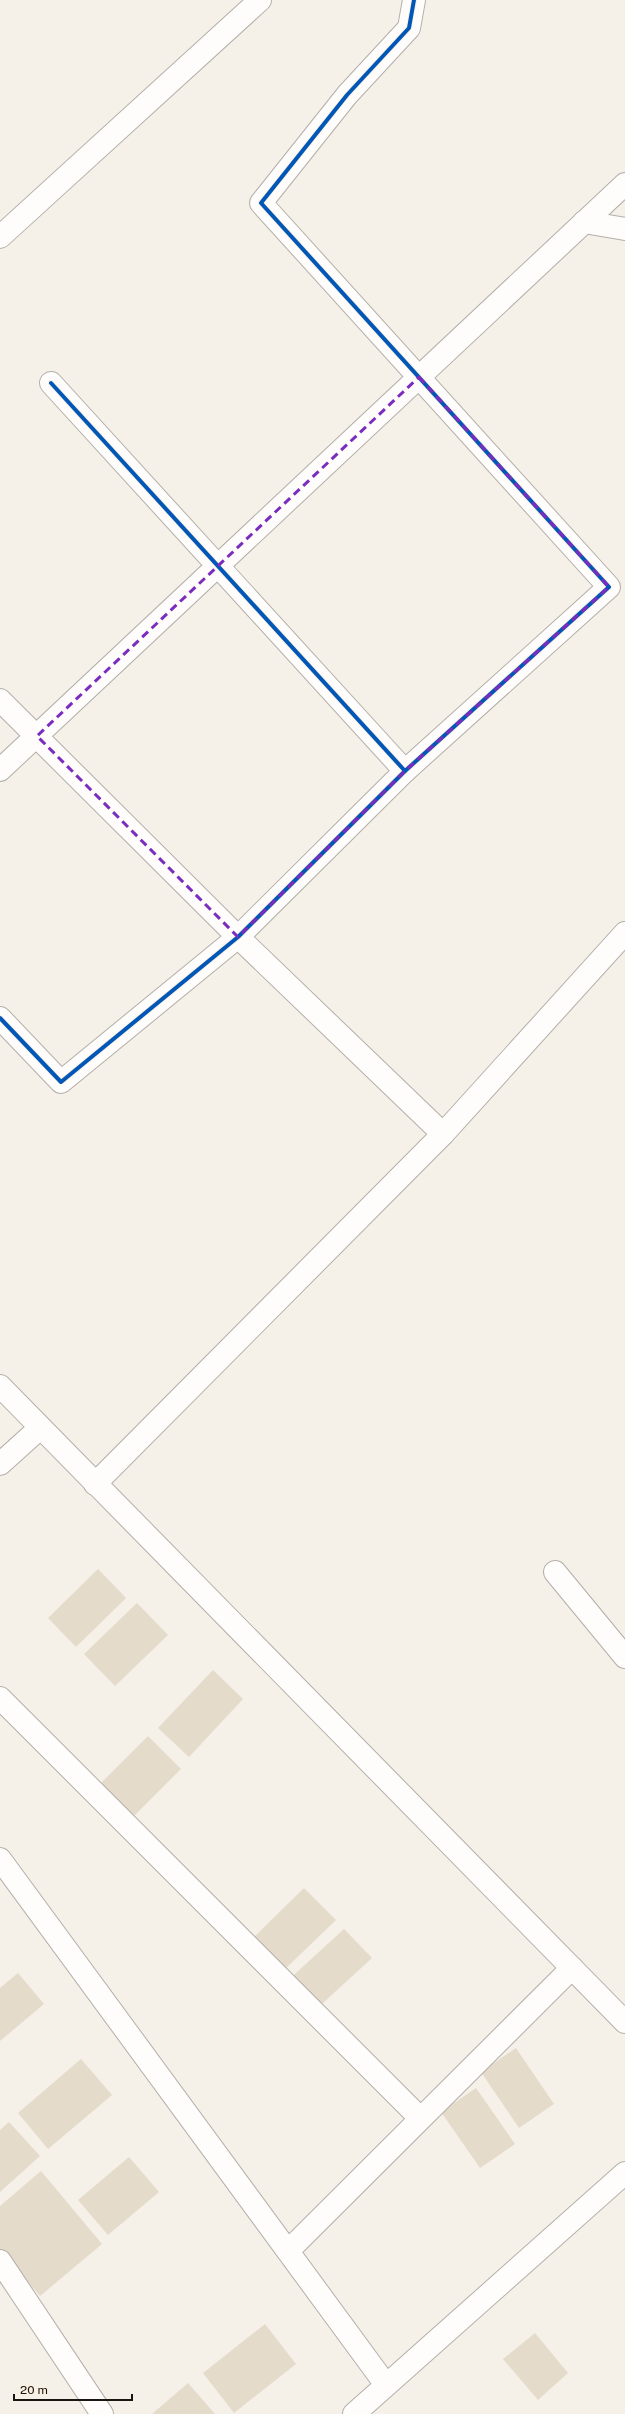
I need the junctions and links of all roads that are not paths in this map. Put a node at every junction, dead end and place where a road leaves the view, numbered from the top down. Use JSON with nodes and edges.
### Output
{"nodes":[{"id":1,"x":260,"y":0,"type":"edge"},
{"id":2,"x":414,"y":0,"type":"edge"},
{"id":3,"x":625,"y":184,"type":"edge"},
{"id":4,"x":584,"y":222,"type":"junction"},
{"id":5,"x":625,"y":229,"type":"edge"},
{"id":6,"x":0,"y":237,"type":"edge"},
{"id":7,"x":419,"y":377,"type":"junction"},
{"id":8,"x":51,"y":383,"type":"dead end"},
{"id":9,"x":218,"y":566,"type":"junction"},
{"id":10,"x":0,"y":700,"type":"edge"},
{"id":11,"x":37,"y":736,"type":"junction"},
{"id":12,"x":0,"y":770,"type":"edge"},
{"id":13,"x":405,"y":771,"type":"junction"},
{"id":14,"x":625,"y":933,"type":"edge"},
{"id":15,"x":238,"y":937,"type":"junction"},
{"id":16,"x":0,"y":1018,"type":"edge"},
{"id":17,"x":443,"y":1134,"type":"junction"},
{"id":18,"x":0,"y":1386,"type":"edge"},
{"id":19,"x":40,"y":1428,"type":"junction"},
{"id":20,"x":0,"y":1464,"type":"edge"},
{"id":21,"x":95,"y":1484,"type":"junction"},
{"id":22,"x":555,"y":1572,"type":"dead end"},
{"id":23,"x":625,"y":1657,"type":"edge"},
{"id":24,"x":0,"y":1698,"type":"edge"},
{"id":25,"x":0,"y":1859,"type":"edge"},
{"id":26,"x":572,"y":1968,"type":"junction"},
{"id":27,"x":625,"y":2022,"type":"edge"},
{"id":28,"x":418,"y":2116,"type":"dead end"},
{"id":29,"x":625,"y":2173,"type":"edge"},
{"id":30,"x":288,"y":2251,"type":"junction"},
{"id":31,"x":0,"y":2261,"type":"edge"},
{"id":32,"x":386,"y":2385,"type":"junction"},
{"id":33,"x":102,"y":2414,"type":"edge"},
{"id":34,"x":354,"y":2414,"type":"edge"}],
"edges":[{"from":1,"to":6,"type":"street"},
{"from":2,"to":7,"type":"street"},
{"from":3,"to":4,"type":"street"},
{"from":4,"to":5,"type":"street"},
{"from":4,"to":7,"type":"street"},
{"from":7,"to":9,"type":"street"},
{"from":7,"to":13,"type":"street"},
{"from":8,"to":9,"type":"street"},
{"from":9,"to":11,"type":"street"},
{"from":9,"to":13,"type":"street"},
{"from":10,"to":11,"type":"street"},
{"from":11,"to":12,"type":"street"},
{"from":11,"to":15,"type":"street"},
{"from":13,"to":15,"type":"street"},
{"from":14,"to":17,"type":"street"},
{"from":15,"to":16,"type":"street"},
{"from":15,"to":17,"type":"street"},
{"from":17,"to":21,"type":"street"},
{"from":18,"to":19,"type":"street"},
{"from":19,"to":20,"type":"street"},
{"from":19,"to":21,"type":"street"},
{"from":21,"to":26,"type":"street"},
{"from":22,"to":23,"type":"street"},
{"from":24,"to":28,"type":"street"},
{"from":25,"to":30,"type":"street"},
{"from":26,"to":27,"type":"street"},
{"from":26,"to":30,"type":"street"},
{"from":29,"to":32,"type":"street"},
{"from":30,"to":32,"type":"street"},
{"from":31,"to":33,"type":"street"},
{"from":32,"to":34,"type":"street"}]}
